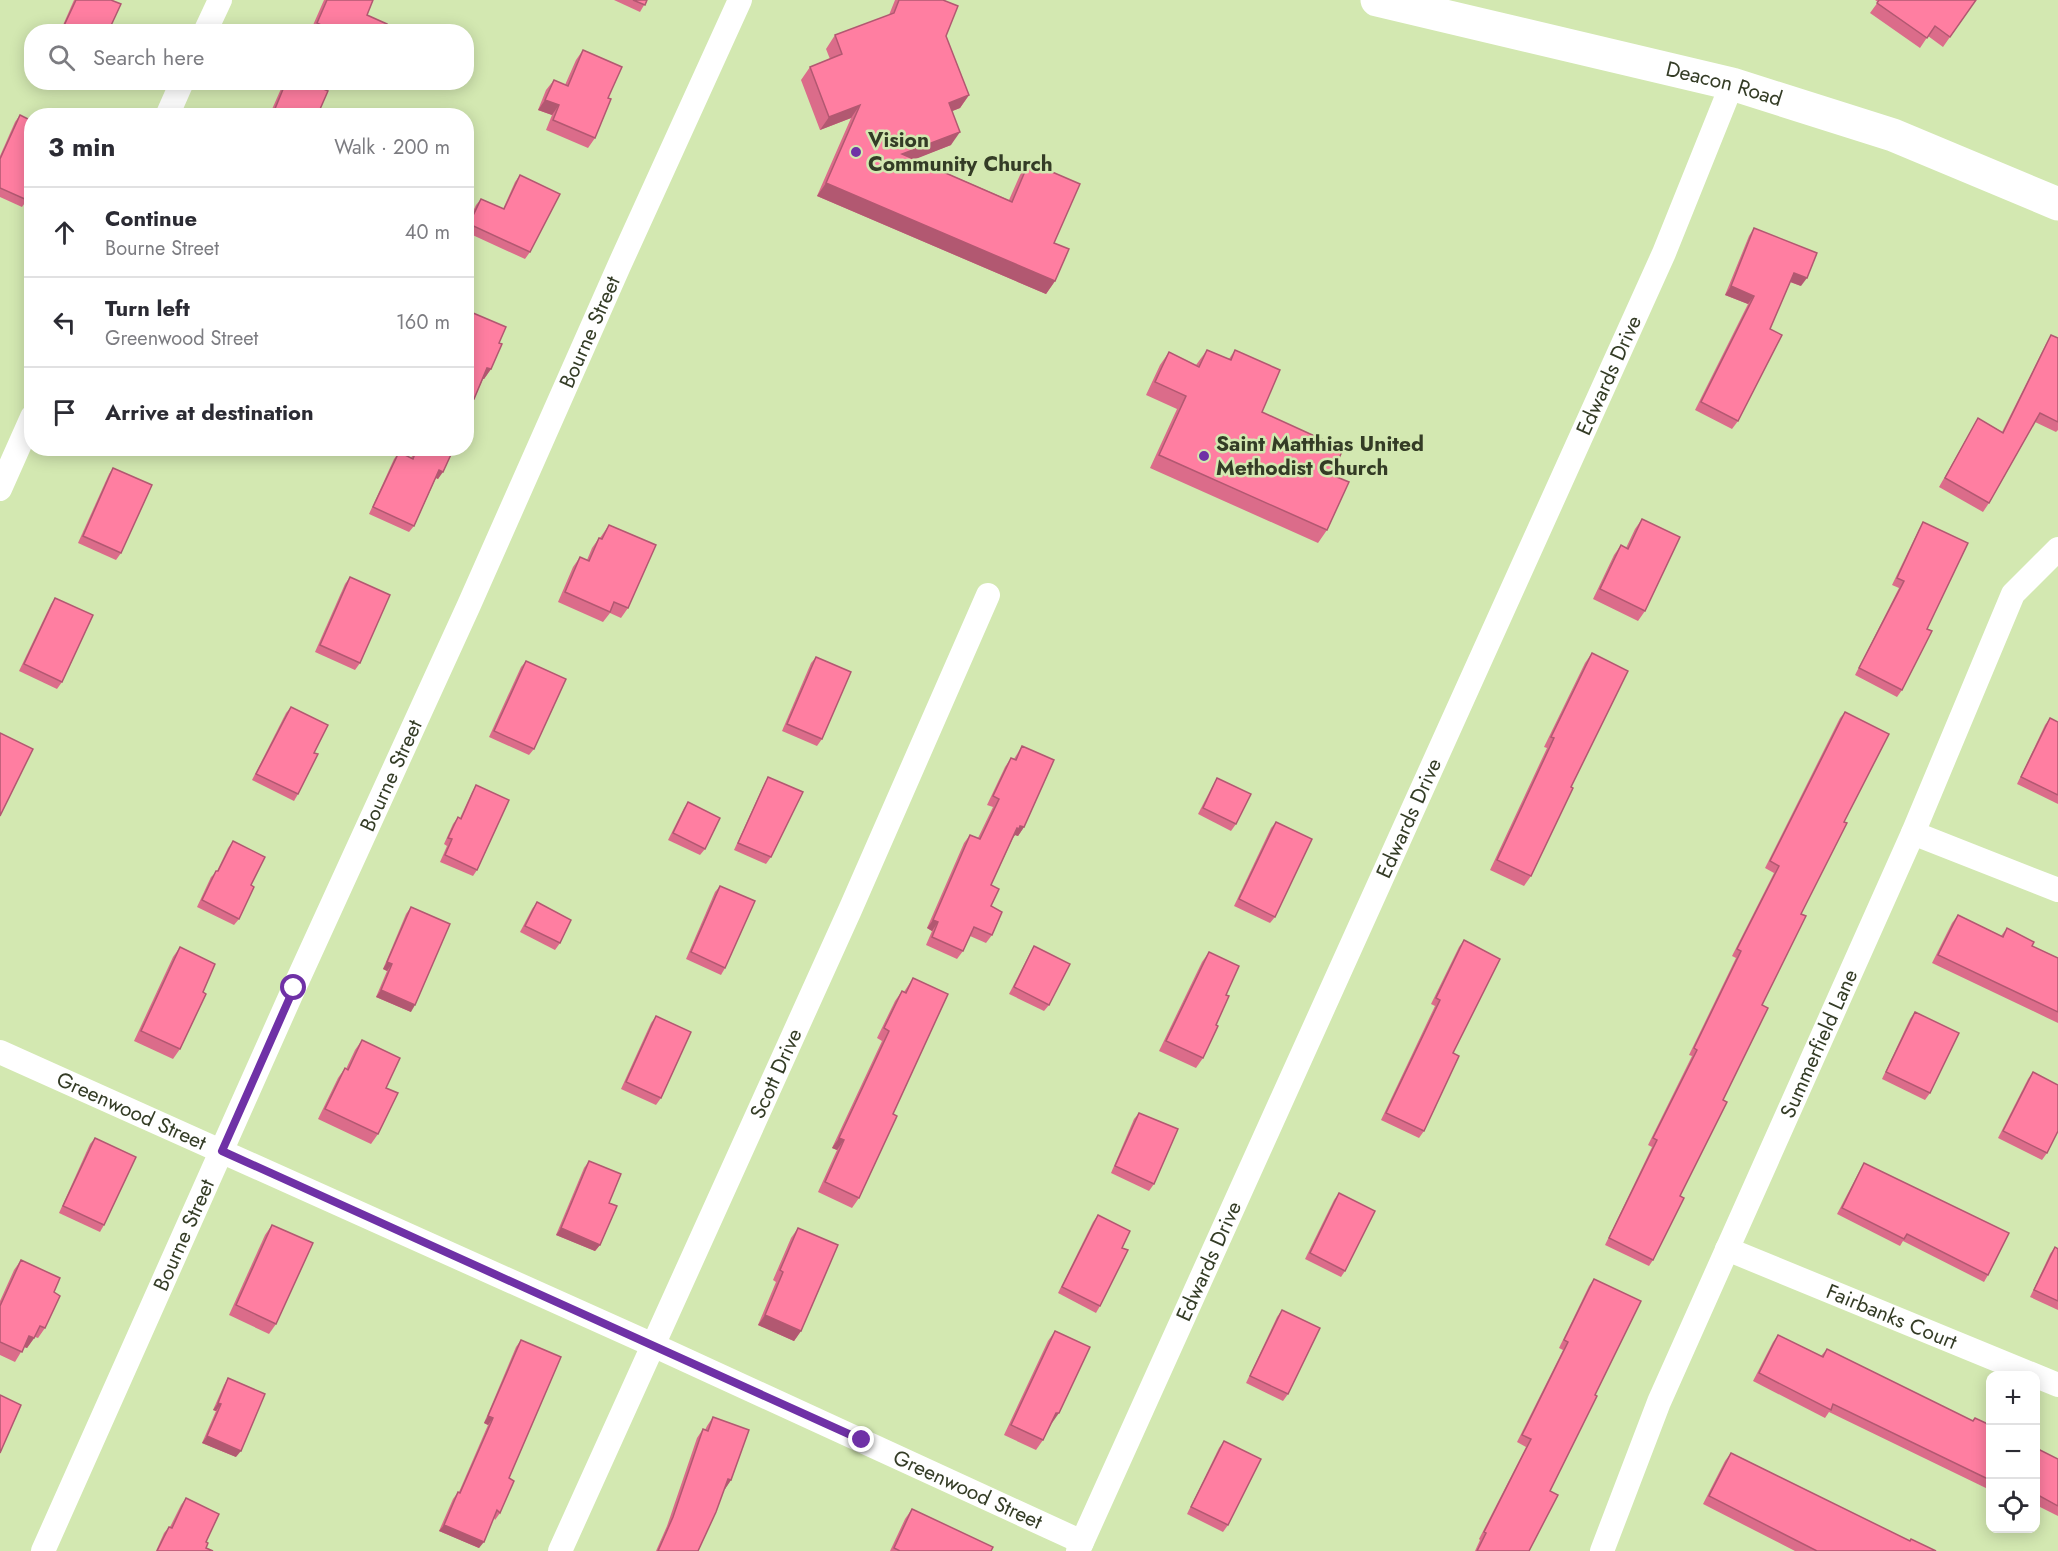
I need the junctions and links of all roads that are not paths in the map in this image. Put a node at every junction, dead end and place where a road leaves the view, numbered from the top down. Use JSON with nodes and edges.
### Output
{"nodes":[{"id":1,"x":220,"y":0,"type":"edge"},
{"id":2,"x":740,"y":0,"type":"edge"},
{"id":3,"x":1377,"y":0,"type":"edge"},
{"id":4,"x":210,"y":24,"type":"edge"},
{"id":5,"x":1732,"y":84,"type":"junction"},
{"id":6,"x":178,"y":90,"type":"edge"},
{"id":7,"x":171,"y":108,"type":"edge"},
{"id":8,"x":2058,"y":204,"type":"edge"},
{"id":9,"x":24,"y":435,"type":"edge"},
{"id":10,"x":0,"y":489,"type":"edge"},
{"id":11,"x":2058,"y":549,"type":"edge"},
{"id":12,"x":988,"y":595,"type":"dead end"},
{"id":13,"x":1913,"y":833,"type":"junction"},
{"id":14,"x":2058,"y":890,"type":"edge"},
{"id":15,"x":0,"y":1052,"type":"edge"},
{"id":16,"x":222,"y":1151,"type":"junction"},
{"id":17,"x":1727,"y":1249,"type":"junction"},
{"id":18,"x":653,"y":1344,"type":"junction"},
{"id":19,"x":2058,"y":1385,"type":"edge"},
{"id":20,"x":1080,"y":1547,"type":"edge"},
{"id":21,"x":1607,"y":1550,"type":"edge"},
{"id":22,"x":43,"y":1551,"type":"edge"},
{"id":23,"x":560,"y":1551,"type":"edge"}],
"edges":[{"from":1,"to":4,"type":"street"},
{"from":2,"to":16,"type":"street","name":"Bourne Street"},
{"from":3,"to":5,"type":"main road","name":"Deacon Road"},
{"from":5,"to":8,"type":"main road","name":"Deacon Road"},
{"from":5,"to":20,"type":"street","name":"Edwards Drive"},
{"from":6,"to":7,"type":"street"},
{"from":9,"to":10,"type":"street"},
{"from":11,"to":13,"type":"street","name":"Summerfield Lane"},
{"from":12,"to":18,"type":"street","name":"Scott Drive"},
{"from":13,"to":14,"type":"street"},
{"from":13,"to":17,"type":"street","name":"Summerfield Lane"},
{"from":15,"to":16,"type":"street","name":"Greenwood Street"},
{"from":16,"to":18,"type":"street","name":"Greenwood Street"},
{"from":16,"to":22,"type":"street","name":"Bourne Street"},
{"from":17,"to":19,"type":"street","name":"Fairbanks Court"},
{"from":17,"to":21,"type":"street","name":"Summerfield Lane"},
{"from":18,"to":20,"type":"street","name":"Greenwood Street"},
{"from":18,"to":23,"type":"street","name":"Scott Drive"}]}
